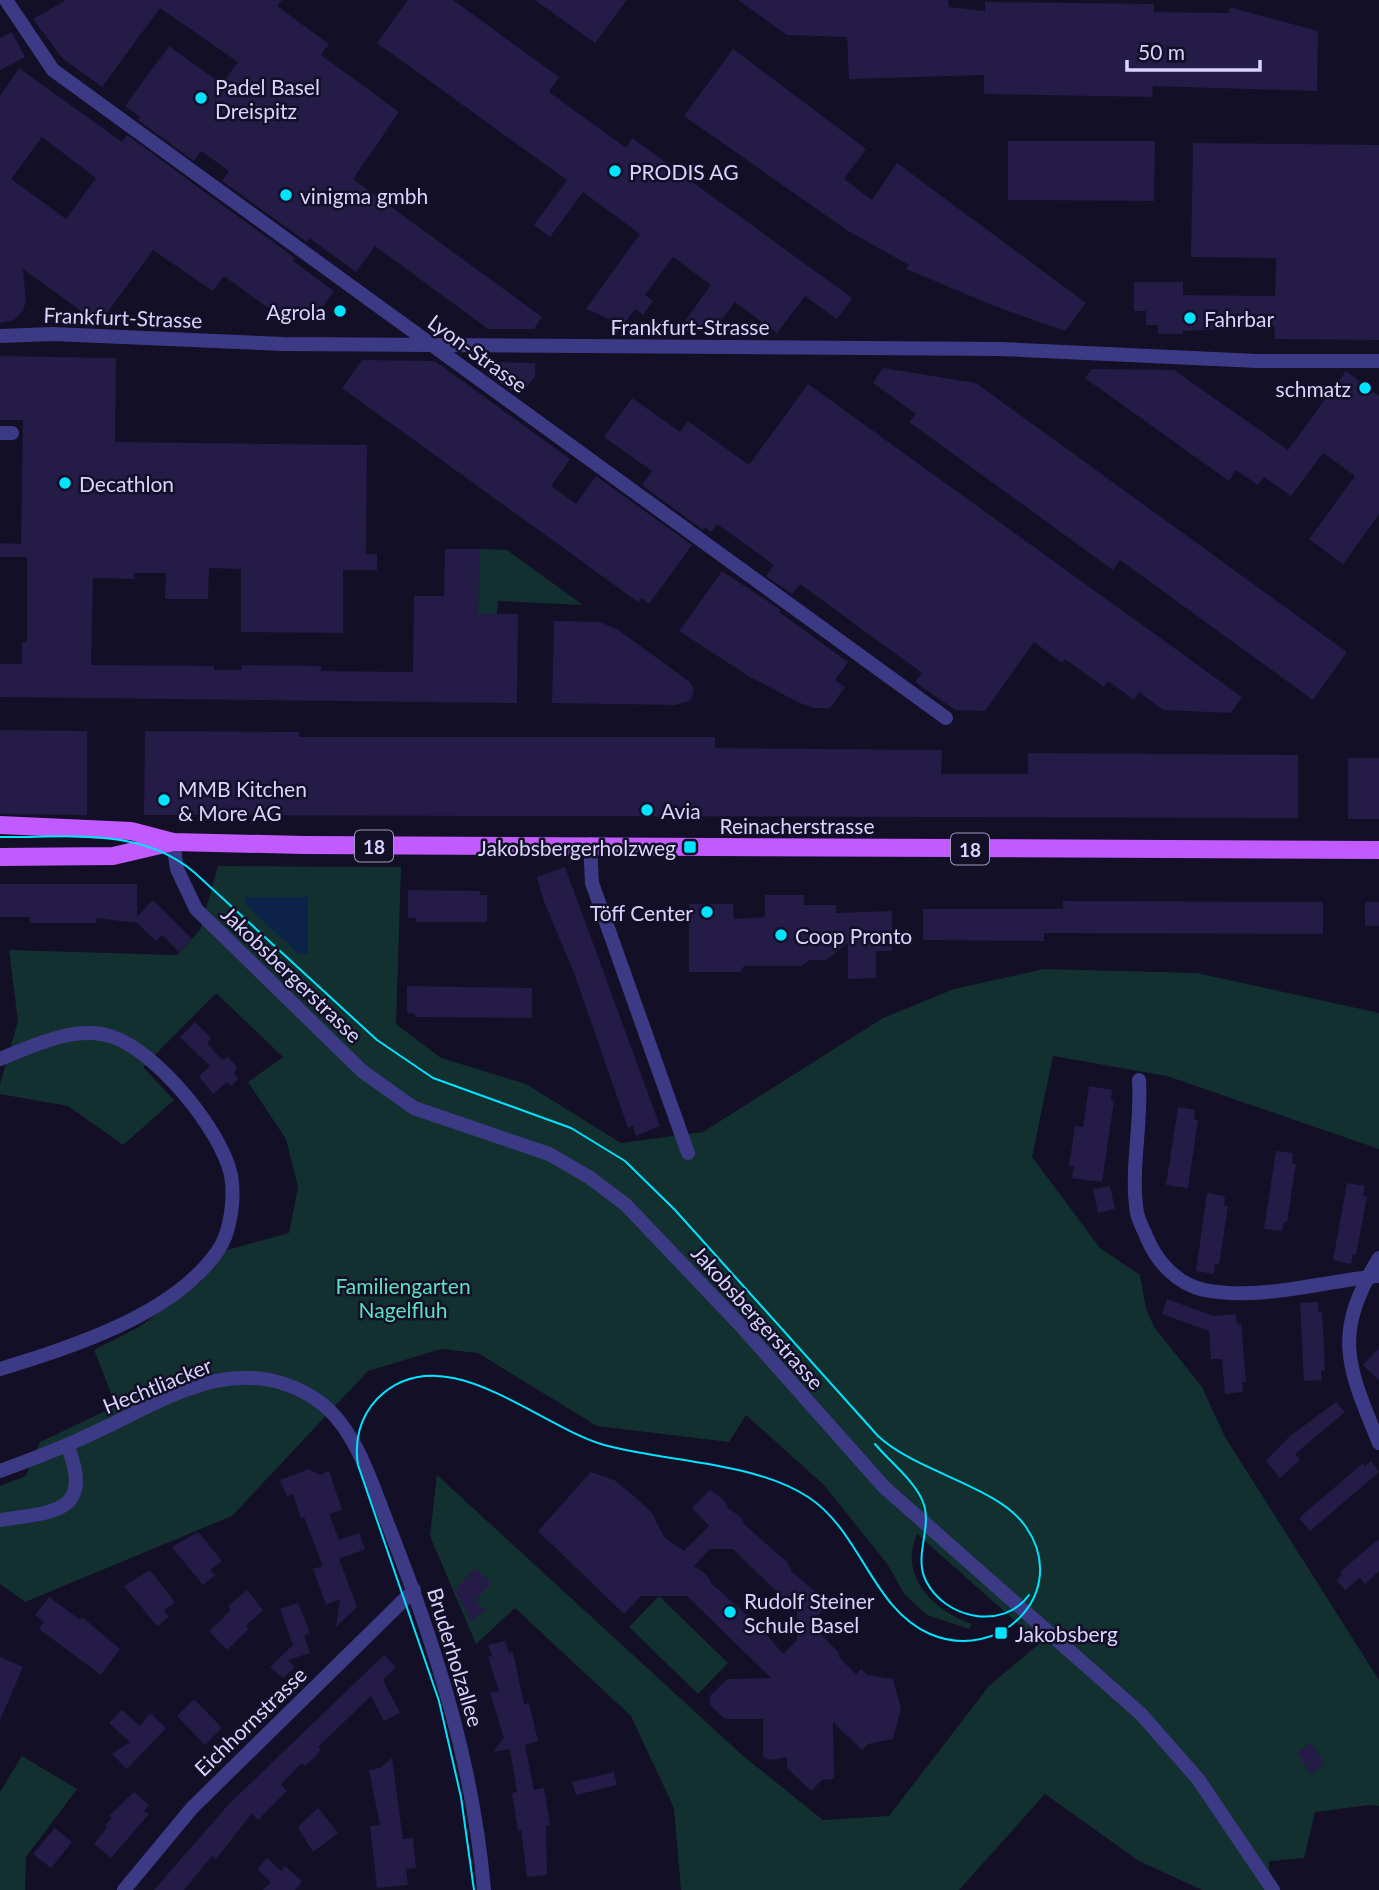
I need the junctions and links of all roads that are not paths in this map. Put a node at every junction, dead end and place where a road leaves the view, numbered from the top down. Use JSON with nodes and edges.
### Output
{"nodes":[{"id":1,"x":6,"y":0,"type":"edge"},
{"id":2,"x":0,"y":336,"type":"edge"},
{"id":3,"x":430,"y":344,"type":"junction"},
{"id":4,"x":1379,"y":361,"type":"edge"},
{"id":5,"x":946,"y":718,"type":"dead end"},
{"id":6,"x":0,"y":825,"type":"edge"},
{"id":7,"x":173,"y":842,"type":"junction"},
{"id":8,"x":590,"y":844,"type":"junction"},
{"id":9,"x":1379,"y":850,"type":"edge"},
{"id":10,"x":0,"y":857,"type":"edge"},
{"id":11,"x":0,"y":1059,"type":"edge"},
{"id":12,"x":1139,"y":1080,"type":"dead end"},
{"id":13,"x":688,"y":1153,"type":"dead end"},
{"id":14,"x":1379,"y":1258,"type":"edge"},
{"id":15,"x":1373,"y":1277,"type":"edge"},
{"id":16,"x":0,"y":1369,"type":"edge"},
{"id":17,"x":1379,"y":1443,"type":"edge"},
{"id":18,"x":67,"y":1445,"type":"junction"},
{"id":19,"x":354,"y":1446,"type":"joint"},
{"id":20,"x":0,"y":1471,"type":"edge"},
{"id":21,"x":0,"y":1521,"type":"edge"},
{"id":22,"x":414,"y":1590,"type":"junction"},
{"id":23,"x":124,"y":1890,"type":"edge"},
{"id":24,"x":484,"y":1890,"type":"edge"},
{"id":25,"x":1273,"y":1890,"type":"edge"}],
"edges":[{"from":1,"to":3,"type":"street","name":"Lyon-Strasse"},
{"from":2,"to":3,"type":"street","name":"Frankfurt-Strasse"},
{"from":3,"to":4,"type":"street","name":"Frankfurt-Strasse"},
{"from":3,"to":5,"type":"street","name":"Lyon-Strasse"},
{"from":6,"to":7,"type":"main road","name":"Reinacherstrasse","number":"18"},
{"from":7,"to":8,"type":"main road","name":"Reinacherstrasse","number":"18"},
{"from":7,"to":10,"type":"main road","name":"Reinacherstrasse","number":"18"},
{"from":7,"to":25,"type":"street","name":"Jakobsbergerstrasse"},
{"from":8,"to":9,"type":"main road","name":"Reinacherstrasse","number":"18"},
{"from":8,"to":13,"type":"street"},
{"from":11,"to":16,"type":"street"},
{"from":12,"to":15,"type":"street"},
{"from":14,"to":15,"type":"street"},
{"from":15,"to":17,"type":"street"},
{"from":18,"to":19,"type":"street","name":"Hechtliacker"},
{"from":18,"to":20,"type":"street","name":"Hechtliacker"},
{"from":18,"to":21,"type":"street"},
{"from":19,"to":22,"type":"street","name":"Bruderholzallee"},
{"from":22,"to":23,"type":"street","name":"Eichhornstrasse"},
{"from":22,"to":24,"type":"street","name":"Bruderholzallee"}]}
